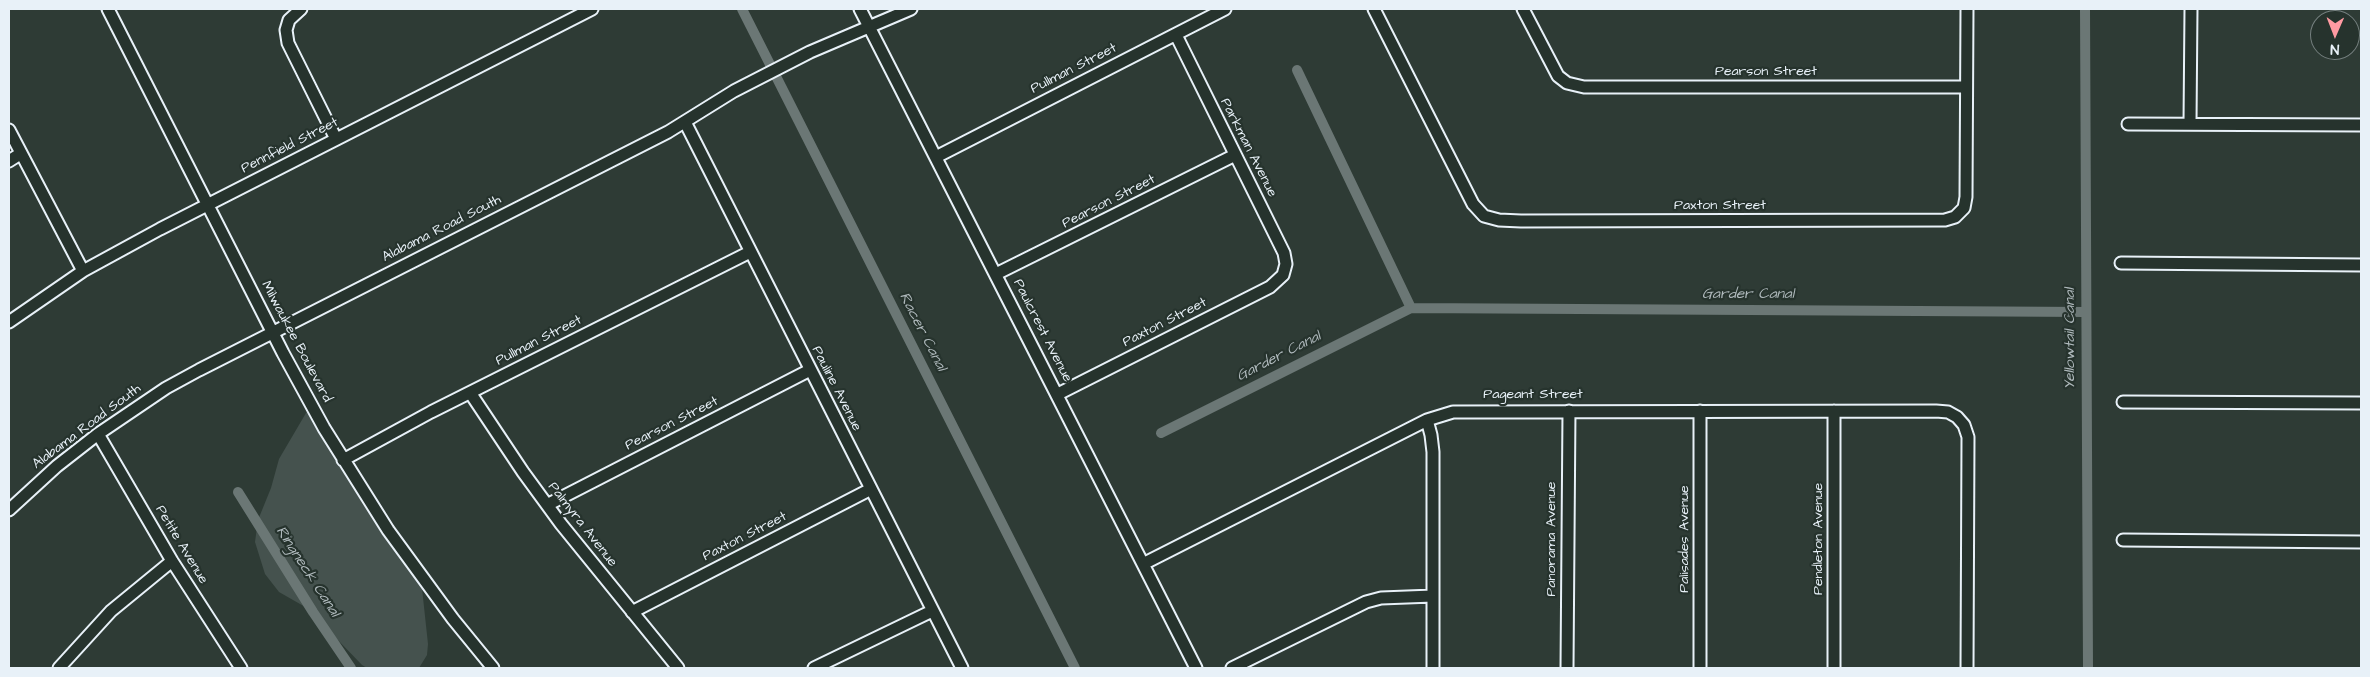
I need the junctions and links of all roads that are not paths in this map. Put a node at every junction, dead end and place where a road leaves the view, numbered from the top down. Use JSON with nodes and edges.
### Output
{"nodes":[{"id":1,"x":108,"y":9,"type":"edge"},
{"id":2,"x":300,"y":9,"type":"edge"},
{"id":3,"x":592,"y":9,"type":"edge"},
{"id":4,"x":860,"y":9,"type":"edge"},
{"id":5,"x":911,"y":9,"type":"edge"},
{"id":6,"x":1225,"y":9,"type":"edge"},
{"id":7,"x":1374,"y":9,"type":"edge"},
{"id":8,"x":1523,"y":9,"type":"edge"},
{"id":9,"x":1967,"y":9,"type":"edge"},
{"id":10,"x":2191,"y":9,"type":"edge"},
{"id":11,"x":870,"y":28,"type":"junction"},
{"id":12,"x":1176,"y":35,"type":"junction"},
{"id":13,"x":1966,"y":87,"type":"junction"},
{"id":14,"x":685,"y":122,"type":"junction"},
{"id":15,"x":2128,"y":124,"type":"dead end"},
{"id":16,"x":2190,"y":124,"type":"junction"},
{"id":17,"x":2361,"y":125,"type":"edge"},
{"id":18,"x":9,"y":130,"type":"edge"},
{"id":19,"x":336,"y":139,"type":"junction"},
{"id":20,"x":20,"y":154,"type":"junction"},
{"id":21,"x":1235,"y":155,"type":"junction"},
{"id":22,"x":936,"y":157,"type":"junction"},
{"id":23,"x":9,"y":161,"type":"edge"},
{"id":24,"x":207,"y":206,"type":"junction"},
{"id":25,"x":750,"y":252,"type":"junction"},
{"id":26,"x":2121,"y":263,"type":"dead end"},
{"id":27,"x":2361,"y":265,"type":"edge"},
{"id":28,"x":83,"y":270,"type":"junction"},
{"id":29,"x":996,"y":274,"type":"junction"},
{"id":30,"x":1283,"y":275,"type":"joint"},
{"id":31,"x":9,"y":322,"type":"edge"},
{"id":32,"x":273,"y":332,"type":"junction"},
{"id":33,"x":810,"y":370,"type":"junction"},
{"id":34,"x":471,"y":394,"type":"junction"},
{"id":35,"x":1058,"y":394,"type":"junction"},
{"id":36,"x":2123,"y":402,"type":"dead end"},
{"id":37,"x":2361,"y":403,"type":"edge"},
{"id":38,"x":1834,"y":410,"type":"junction"},
{"id":39,"x":1568,"y":411,"type":"junction"},
{"id":40,"x":1700,"y":411,"type":"junction"},
{"id":41,"x":1427,"y":420,"type":"junction"},
{"id":42,"x":98,"y":434,"type":"junction"},
{"id":43,"x":343,"y":460,"type":"junction"},
{"id":44,"x":871,"y":489,"type":"junction"},
{"id":45,"x":547,"y":505,"type":"junction"},
{"id":46,"x":9,"y":510,"type":"edge"},
{"id":47,"x":2123,"y":540,"type":"dead end"},
{"id":48,"x":2361,"y":542,"type":"edge"},
{"id":49,"x":172,"y":561,"type":"junction"},
{"id":50,"x":1143,"y":564,"type":"junction"},
{"id":51,"x":1433,"y":596,"type":"junction"},
{"id":52,"x":932,"y":611,"type":"junction"},
{"id":53,"x":632,"y":612,"type":"junction"},
{"id":54,"x":59,"y":668,"type":"edge"},
{"id":55,"x":241,"y":668,"type":"edge"},
{"id":56,"x":492,"y":668,"type":"edge"},
{"id":57,"x":678,"y":668,"type":"edge"},
{"id":58,"x":814,"y":668,"type":"edge"},
{"id":59,"x":962,"y":668,"type":"edge"},
{"id":60,"x":1196,"y":668,"type":"edge"},
{"id":61,"x":1232,"y":668,"type":"edge"},
{"id":62,"x":1433,"y":668,"type":"edge"},
{"id":63,"x":1567,"y":668,"type":"edge"},
{"id":64,"x":1700,"y":668,"type":"edge"},
{"id":65,"x":1834,"y":668,"type":"edge"},
{"id":66,"x":1968,"y":668,"type":"edge"}],
"edges":[{"from":1,"to":24,"type":"street","name":"Milwaukee Boulevard"},
{"from":2,"to":19,"type":"street"},
{"from":3,"to":19,"type":"street","name":"Pennfield Street"},
{"from":4,"to":11,"type":"street","name":"Paulcrest Avenue"},
{"from":5,"to":11,"type":"street","name":"Alabama Road South"},
{"from":6,"to":12,"type":"street","name":"Pullman Street"},
{"from":7,"to":13,"type":"street","name":"Paxton Street"},
{"from":8,"to":13,"type":"street","name":"Pearson Street"},
{"from":9,"to":13,"type":"street"},
{"from":10,"to":16,"type":"street"},
{"from":11,"to":14,"type":"street","name":"Alabama Road South"},
{"from":11,"to":22,"type":"street","name":"Paulcrest Avenue"},
{"from":12,"to":21,"type":"street","name":"Parkman Avenue"},
{"from":12,"to":22,"type":"street","name":"Pullman Street"},
{"from":14,"to":25,"type":"street","name":"Pauline Avenue"},
{"from":14,"to":32,"type":"street","name":"Alabama Road South"},
{"from":15,"to":16,"type":"street"},
{"from":16,"to":17,"type":"street"},
{"from":18,"to":20,"type":"street"},
{"from":19,"to":24,"type":"street","name":"Pennfield Street"},
{"from":20,"to":23,"type":"street"},
{"from":20,"to":28,"type":"street"},
{"from":21,"to":29,"type":"street","name":"Pearson Street"},
{"from":21,"to":30,"type":"street","name":"Parkman Avenue"},
{"from":22,"to":29,"type":"street","name":"Paulcrest Avenue"},
{"from":24,"to":28,"type":"street","name":"Pennfield Street"},
{"from":24,"to":32,"type":"street","name":"Milwaukee Boulevard"},
{"from":25,"to":33,"type":"street","name":"Pauline Avenue"},
{"from":25,"to":34,"type":"street","name":"Pullman Street"},
{"from":26,"to":27,"type":"street"},
{"from":28,"to":31,"type":"street","name":"Pennfield Street"},
{"from":29,"to":35,"type":"street","name":"Paulcrest Avenue"},
{"from":30,"to":35,"type":"street","name":"Paxton Street"},
{"from":32,"to":42,"type":"street","name":"Alabama Road South"},
{"from":32,"to":43,"type":"street","name":"Milwaukee Boulevard"},
{"from":33,"to":44,"type":"street","name":"Pauline Avenue"},
{"from":33,"to":45,"type":"street","name":"Pearson Street"},
{"from":34,"to":43,"type":"street","name":"Pullman Street"},
{"from":34,"to":45,"type":"street","name":"Palmyra Avenue"},
{"from":35,"to":50,"type":"street","name":"Paulcrest Avenue"},
{"from":36,"to":37,"type":"street"},
{"from":38,"to":40,"type":"street","name":"Pageant Street"},
{"from":38,"to":65,"type":"street","name":"Pendleton Avenue"},
{"from":38,"to":66,"type":"street","name":"Pageant Street"},
{"from":39,"to":40,"type":"street","name":"Pageant Street"},
{"from":39,"to":41,"type":"street","name":"Pageant Street"},
{"from":39,"to":63,"type":"street","name":"Panorama Avenue"},
{"from":40,"to":64,"type":"street","name":"Palisades Avenue"},
{"from":41,"to":50,"type":"street","name":"Pageant Street"},
{"from":41,"to":51,"type":"street"},
{"from":42,"to":46,"type":"street","name":"Alabama Road South"},
{"from":42,"to":49,"type":"street","name":"Petite Avenue"},
{"from":43,"to":56,"type":"street","name":"Milwaukee Boulevard"},
{"from":44,"to":52,"type":"street","name":"Pauline Avenue"},
{"from":44,"to":53,"type":"street","name":"Paxton Street"},
{"from":45,"to":53,"type":"street","name":"Palmyra Avenue"},
{"from":47,"to":48,"type":"street"},
{"from":49,"to":54,"type":"street"},
{"from":49,"to":55,"type":"street","name":"Petite Avenue"},
{"from":50,"to":60,"type":"street","name":"Paulcrest Avenue"},
{"from":51,"to":61,"type":"street"},
{"from":51,"to":62,"type":"street"},
{"from":52,"to":58,"type":"street"},
{"from":52,"to":59,"type":"street","name":"Pauline Avenue"},
{"from":53,"to":57,"type":"street","name":"Palmyra Avenue"}]}
